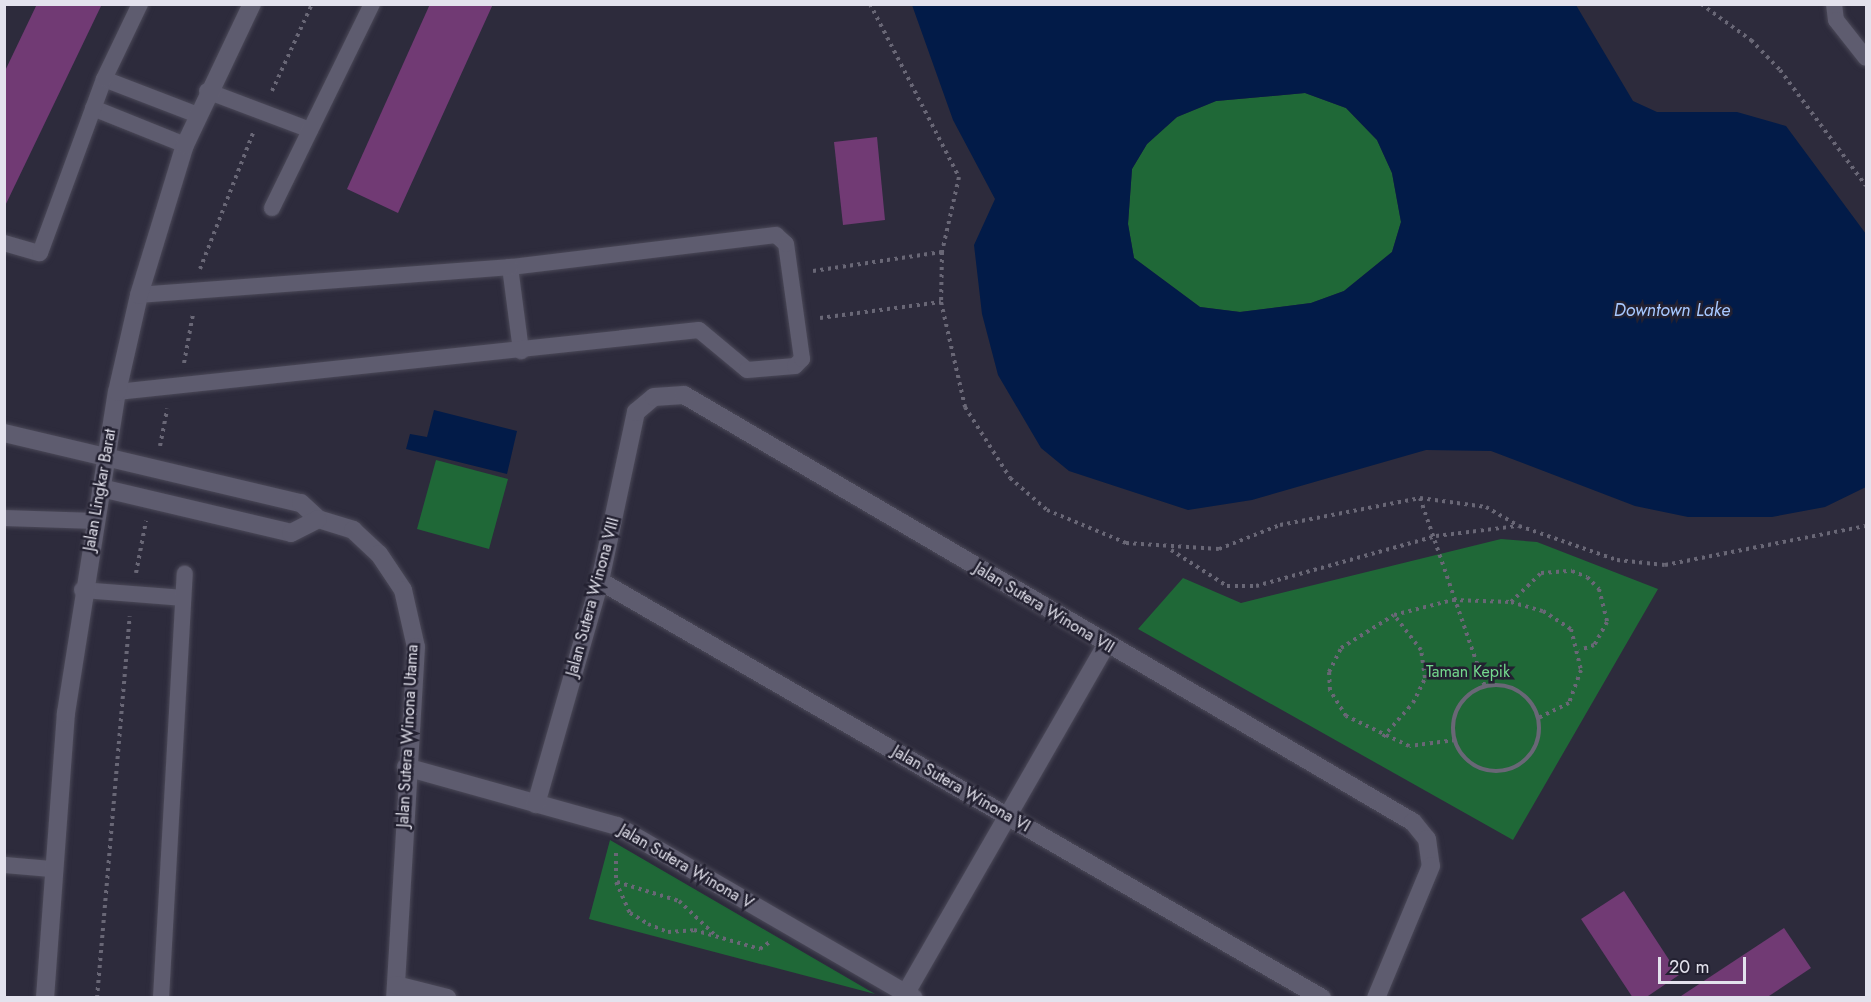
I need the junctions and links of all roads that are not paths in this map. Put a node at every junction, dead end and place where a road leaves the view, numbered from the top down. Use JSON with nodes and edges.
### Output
{"nodes":[{"id":1,"x":140,"y":4,"type":"edge"},
{"id":2,"x":252,"y":4,"type":"edge"},
{"id":3,"x":372,"y":4,"type":"edge"},
{"id":4,"x":1834,"y":4,"type":"edge"},
{"id":5,"x":1866,"y":58,"type":"edge"},
{"id":6,"x":104,"y":79,"type":"junction"},
{"id":7,"x":207,"y":91,"type":"junction"},
{"id":8,"x":93,"y":108,"type":"junction"},
{"id":9,"x":198,"y":115,"type":"junction"},
{"id":10,"x":310,"y":130,"type":"junction"},
{"id":11,"x":185,"y":145,"type":"junction"},
{"id":12,"x":272,"y":208,"type":"dead end"},
{"id":13,"x":4,"y":243,"type":"edge"},
{"id":14,"x":510,"y":267,"type":"junction"},
{"id":15,"x":139,"y":295,"type":"junction"},
{"id":16,"x":521,"y":351,"type":"junction"},
{"id":17,"x":117,"y":392,"type":"junction"},
{"id":18,"x":654,"y":397,"type":"joint"},
{"id":19,"x":4,"y":434,"type":"edge"},
{"id":20,"x":105,"y":457,"type":"junction"},
{"id":21,"x":101,"y":488,"type":"junction"},
{"id":22,"x":4,"y":518,"type":"edge"},
{"id":23,"x":318,"y":519,"type":"junction"},
{"id":24,"x":96,"y":521,"type":"junction"},
{"id":25,"x":184,"y":574,"type":"dead end"},
{"id":26,"x":600,"y":581,"type":"junction"},
{"id":27,"x":82,"y":590,"type":"junction"},
{"id":28,"x":183,"y":598,"type":"junction"},
{"id":29,"x":1106,"y":645,"type":"junction"},
{"id":30,"x":406,"y":767,"type":"junction"},
{"id":31,"x":536,"y":804,"type":"junction"},
{"id":32,"x":1006,"y":815,"type":"junction"},
{"id":33,"x":4,"y":865,"type":"edge"},
{"id":34,"x":52,"y":869,"type":"junction"},
{"id":35,"x":395,"y":991,"type":"edge"},
{"id":36,"x":907,"y":996,"type":"edge"},
{"id":37,"x":45,"y":998,"type":"edge"},
{"id":38,"x":161,"y":998,"type":"edge"},
{"id":39,"x":447,"y":998,"type":"edge"},
{"id":40,"x":1322,"y":998,"type":"edge"},
{"id":41,"x":1376,"y":998,"type":"edge"}],
"edges":[{"from":1,"to":6,"type":"lane"},
{"from":2,"to":7,"type":"street","name":"Jalan Lingkar Barat"},
{"from":3,"to":10,"type":"lane"},
{"from":4,"to":5,"type":"lane"},
{"from":6,"to":8,"type":"lane"},
{"from":6,"to":9,"type":"lane"},
{"from":7,"to":9,"type":"street","name":"Jalan Lingkar Barat"},
{"from":7,"to":10,"type":"lane"},
{"from":8,"to":11,"type":"lane"},
{"from":8,"to":13,"type":"lane"},
{"from":9,"to":11,"type":"street","name":"Jalan Lingkar Barat"},
{"from":10,"to":12,"type":"lane"},
{"from":11,"to":15,"type":"street","name":"Jalan Lingkar Barat"},
{"from":14,"to":15,"type":"lane"},
{"from":14,"to":16,"type":"lane"},
{"from":14,"to":16,"type":"lane"},
{"from":15,"to":17,"type":"street","name":"Jalan Lingkar Barat"},
{"from":16,"to":17,"type":"lane"},
{"from":17,"to":20,"type":"street","name":"Jalan Lingkar Barat"},
{"from":18,"to":26,"type":"street","name":"Jalan Sutera Winona VIII"},
{"from":18,"to":29,"type":"street","name":"Jalan Sutera Winona VII"},
{"from":19,"to":20,"type":"street","name":"Jalan Sutera Winona Utama"},
{"from":20,"to":21,"type":"street","name":"Jalan Lingkar Barat"},
{"from":20,"to":23,"type":"street","name":"Jalan Sutera Winona Utama"},
{"from":21,"to":23,"type":"street"},
{"from":21,"to":24,"type":"street","name":"Jalan Lingkar Barat"},
{"from":22,"to":24,"type":"lane"},
{"from":23,"to":30,"type":"street","name":"Jalan Sutera Winona Utama"},
{"from":24,"to":27,"type":"street","name":"Jalan Lingkar Barat"},
{"from":25,"to":28,"type":"lane"},
{"from":26,"to":31,"type":"street","name":"Jalan Sutera Winona VIII"},
{"from":26,"to":32,"type":"street","name":"Jalan Sutera Winona VI"},
{"from":27,"to":28,"type":"lane"},
{"from":27,"to":34,"type":"street","name":"Jalan Lingkar Barat"},
{"from":28,"to":38,"type":"lane"},
{"from":29,"to":32,"type":"street"},
{"from":29,"to":41,"type":"street","name":"Jalan Sutera Winona VII"},
{"from":30,"to":31,"type":"street","name":"Jalan Sutera Winona V"},
{"from":30,"to":35,"type":"street","name":"Jalan Sutera Winona Utama"},
{"from":31,"to":36,"type":"street","name":"Jalan Sutera Winona V"},
{"from":32,"to":36,"type":"street"},
{"from":32,"to":40,"type":"street","name":"Jalan Sutera Winona VI"},
{"from":33,"to":34,"type":"lane"},
{"from":34,"to":37,"type":"street","name":"Jalan Lingkar Barat"},
{"from":35,"to":39,"type":"street"}]}
